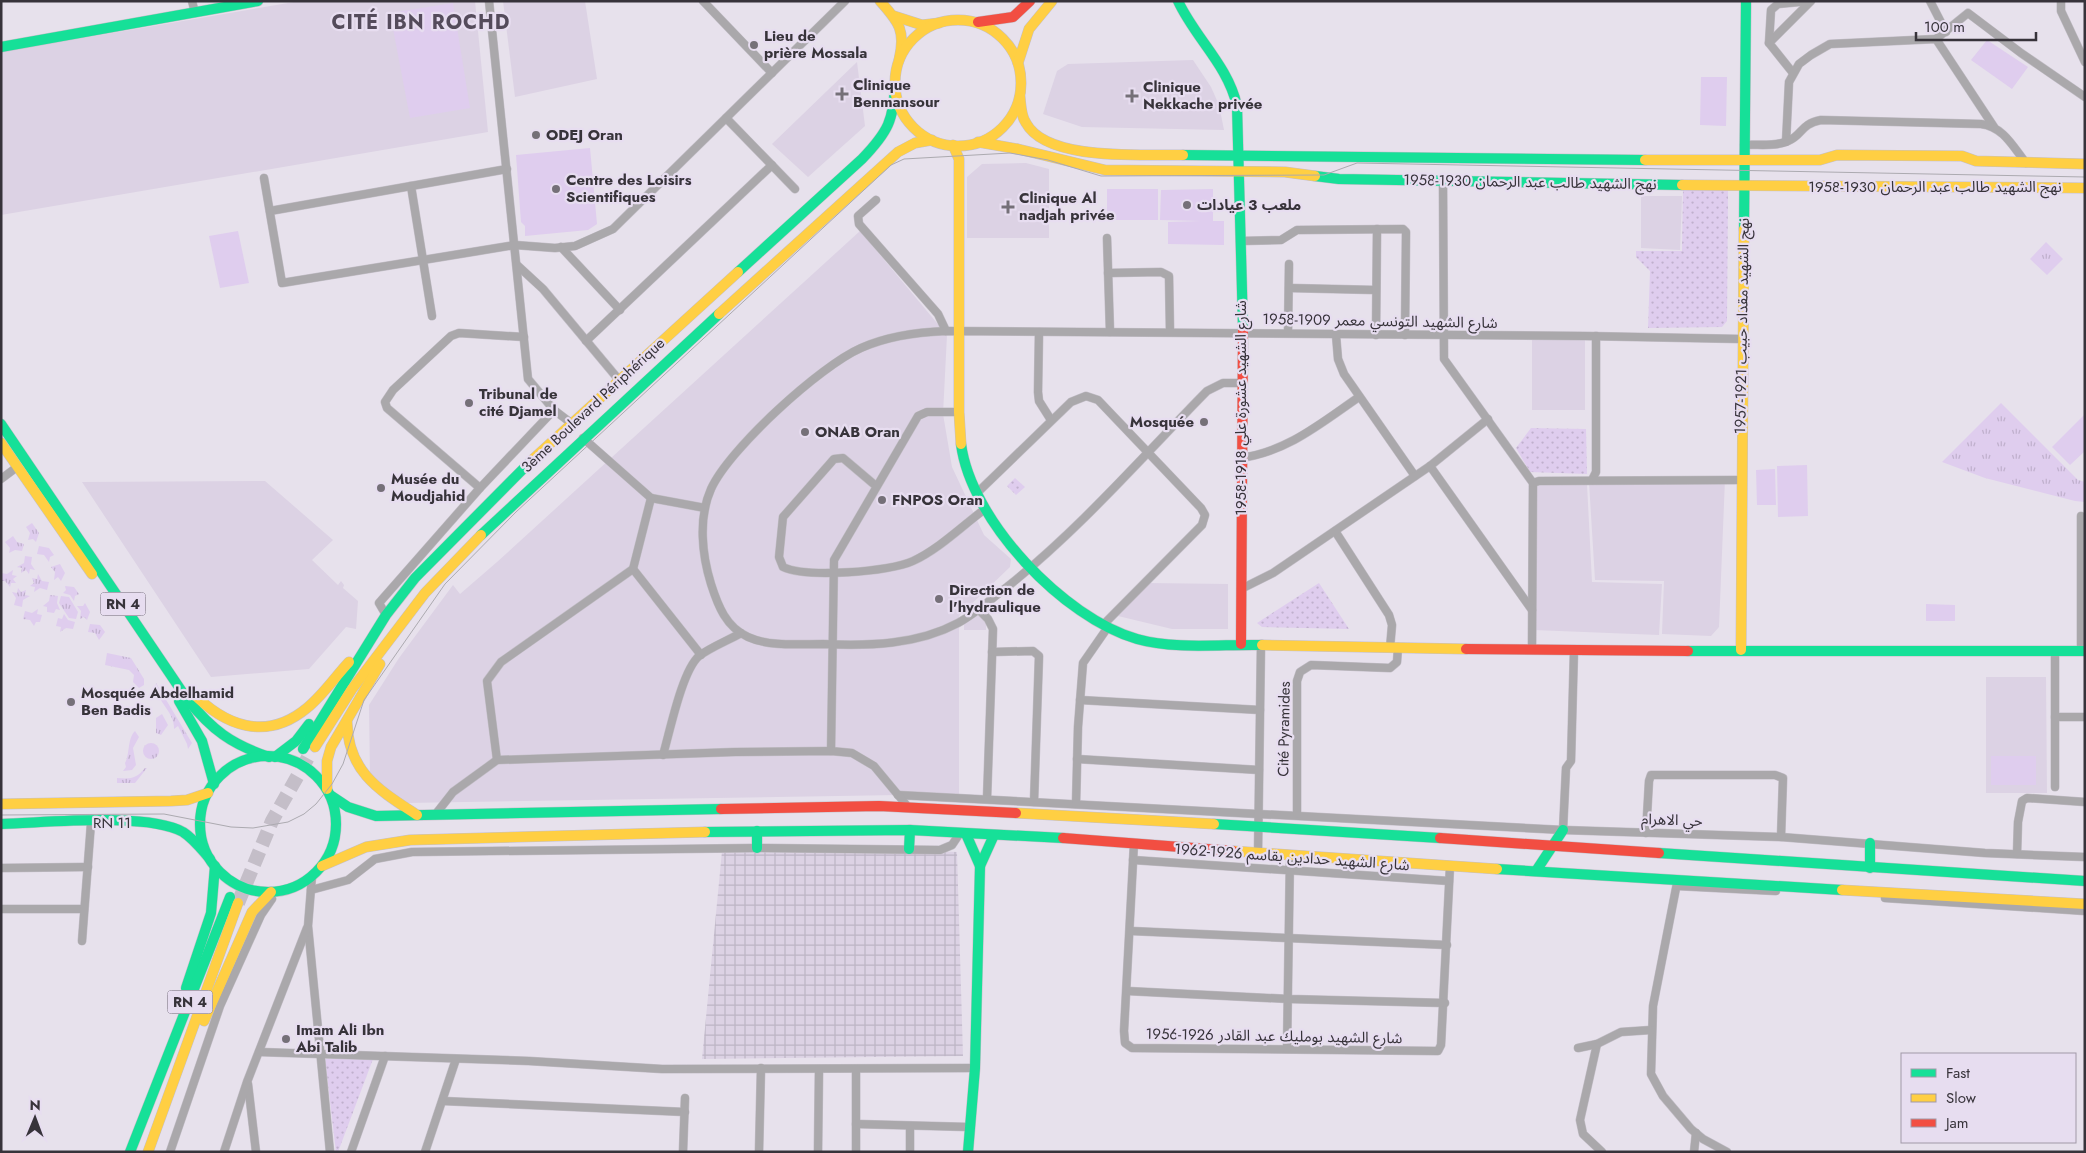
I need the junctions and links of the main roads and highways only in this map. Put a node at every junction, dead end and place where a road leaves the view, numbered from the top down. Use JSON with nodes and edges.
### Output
{"nodes":[{"id":1,"x":258,"y":1,"type":"edge"},
{"id":2,"x":880,"y":1,"type":"edge"},
{"id":3,"x":1030,"y":1,"type":"edge"},
{"id":4,"x":1052,"y":1,"type":"edge"},
{"id":5,"x":1178,"y":1,"type":"edge"},
{"id":6,"x":1746,"y":1,"type":"edge"},
{"id":7,"x":220,"y":5,"type":"edge"},
{"id":8,"x":894,"y":16,"type":"junction"},
{"id":9,"x":974,"y":22,"type":"junction"},
{"id":10,"x":939,"y":23,"type":"junction"},
{"id":11,"x":1,"y":47,"type":"edge"},
{"id":12,"x":899,"y":60,"type":"junction"},
{"id":13,"x":1018,"y":63,"type":"junction"},
{"id":14,"x":895,"y":83,"type":"junction"},
{"id":15,"x":1020,"y":97,"type":"junction"},
{"id":16,"x":932,"y":140,"type":"junction"},
{"id":17,"x":978,"y":142,"type":"junction"},
{"id":18,"x":953,"y":145,"type":"junction"},
{"id":19,"x":1239,"y":155,"type":"junction"},
{"id":20,"x":1744,"y":161,"type":"junction"},
{"id":21,"x":2085,"y":164,"type":"edge"},
{"id":22,"x":1239,"y":172,"type":"junction"},
{"id":23,"x":1743,"y":186,"type":"junction"},
{"id":24,"x":2085,"y":188,"type":"edge"},
{"id":25,"x":1,"y":424,"type":"edge"},
{"id":26,"x":1,"y":443,"type":"edge"},
{"id":27,"x":449,"y":569,"type":"junction"},
{"id":28,"x":123,"y":604,"type":"junction"},
{"id":29,"x":376,"y":632,"type":"junction"},
{"id":30,"x":1241,"y":644,"type":"junction"},
{"id":31,"x":1741,"y":650,"type":"junction"},
{"id":32,"x":2083,"y":651,"type":"edge"},
{"id":33,"x":348,"y":720,"type":"junction"},
{"id":34,"x":272,"y":757,"type":"junction"},
{"id":35,"x":211,"y":788,"type":"junction"},
{"id":36,"x":328,"y":792,"type":"junction"},
{"id":37,"x":1,"y":804,"type":"edge"},
{"id":38,"x":417,"y":815,"type":"junction"},
{"id":39,"x":1,"y":824,"type":"edge"},
{"id":40,"x":910,"y":830,"type":"junction"},
{"id":41,"x":1563,"y":830,"type":"road end"},
{"id":42,"x":757,"y":831,"type":"junction"},
{"id":43,"x":963,"y":833,"type":"junction"},
{"id":44,"x":994,"y":835,"type":"junction"},
{"id":45,"x":410,"y":840,"type":"junction"},
{"id":46,"x":1870,"y":843,"type":"road end"},
{"id":47,"x":1552,"y":846,"type":"junction"},
{"id":48,"x":757,"y":848,"type":"road end"},
{"id":49,"x":909,"y":849,"type":"road end"},
{"id":50,"x":412,"y":852,"type":"road end"},
{"id":51,"x":212,"y":862,"type":"junction"},
{"id":52,"x":322,"y":866,"type":"junction"},
{"id":53,"x":980,"y":866,"type":"junction"},
{"id":54,"x":1870,"y":868,"type":"junction"},
{"id":55,"x":1536,"y":871,"type":"junction"},
{"id":56,"x":2085,"y":881,"type":"edge"},
{"id":57,"x":274,"y":891,"type":"junction"},
{"id":58,"x":2085,"y":904,"type":"edge"},
{"id":59,"x":220,"y":1006,"type":"road end"},
{"id":60,"x":195,"y":1039,"type":"junction"},
{"id":61,"x":180,"y":1062,"type":"junction"},
{"id":62,"x":147,"y":1105,"type":"junction"},
{"id":63,"x":130,"y":1152,"type":"edge"},
{"id":64,"x":148,"y":1152,"type":"edge"},
{"id":65,"x":968,"y":1152,"type":"edge"}],
"edges":[{"from":1,"to":7,"type":"main road"},
{"from":2,"to":8,"type":"main road"},
{"from":3,"to":9,"type":"main road"},
{"from":4,"to":13,"type":"main road"},
{"from":5,"to":19,"type":"main road","name":"شارع الشهيد عشورة علي 1918-1958"},
{"from":6,"to":20,"type":"main road","name":"نهج الشهيد مقداد حبيب 1921-1957"},
{"from":7,"to":11,"type":"main road"},
{"from":8,"to":10,"type":"main road"},
{"from":8,"to":12,"type":"main road"},
{"from":9,"to":10,"type":"main road"},
{"from":9,"to":13,"type":"main road"},
{"from":10,"to":12,"type":"main road"},
{"from":12,"to":14,"type":"main road"},
{"from":13,"to":15,"type":"main road"},
{"from":14,"to":16,"type":"main road"},
{"from":14,"to":29,"type":"main road","name":"3ème Boulevard Périphérique"},
{"from":15,"to":17,"type":"main road"},
{"from":15,"to":19,"type":"main road","name":"نهج الشهيد طالب عبد الرحمان 1930-1958"},
{"from":16,"to":18,"type":"main road"},
{"from":16,"to":27,"type":"main road","name":"3ème Boulevard Périphérique"},
{"from":17,"to":18,"type":"main road"},
{"from":17,"to":22,"type":"main road","name":"نهج الشهيد طالب عبد الرحمان 1930-1958"},
{"from":18,"to":30,"type":"main road"},
{"from":19,"to":20,"type":"main road","name":"نهج الشهيد طالب عبد الرحمان 1930-1958"},
{"from":19,"to":22,"type":"main road","name":"شارع الشهيد عشورة علي 1918-1958"},
{"from":20,"to":21,"type":"main road","name":"نهج الشهيد طالب عبد الرحمان 1930-1958"},
{"from":20,"to":23,"type":"main road","name":"نهج الشهيد مقداد حبيب 1921-1957"},
{"from":22,"to":23,"type":"main road","name":"نهج الشهيد طالب عبد الرحمان 1930-1958"},
{"from":22,"to":30,"type":"main road","name":"شارع الشهيد عشورة علي 1918-1958"},
{"from":23,"to":24,"type":"main road","name":"نهج الشهيد طالب عبد الرحمان 1930-1958"},
{"from":23,"to":31,"type":"main road","name":"نهج الشهيد مقداد حبيب 1921-1957"},
{"from":25,"to":28,"type":"main road","number":"RN 4"},
{"from":26,"to":35,"type":"main road","number":"RN 4"},
{"from":27,"to":29,"type":"main road","name":"3ème Boulevard Périphérique"},
{"from":27,"to":33,"type":"main road"},
{"from":28,"to":29,"type":"main road"},
{"from":28,"to":34,"type":"main road","number":"RN 4"},
{"from":29,"to":34,"type":"main road"},
{"from":30,"to":31,"type":"main road"},
{"from":31,"to":32,"type":"main road"},
{"from":33,"to":36,"type":"main road"},
{"from":33,"to":38,"type":"main road"},
{"from":34,"to":35,"type":"main road"},
{"from":34,"to":36,"type":"main road"},
{"from":35,"to":37,"type":"main road","name":"RN 11"},
{"from":35,"to":51,"type":"main road"},
{"from":36,"to":38,"type":"main road"},
{"from":36,"to":52,"type":"main road"},
{"from":38,"to":47,"type":"main road"},
{"from":39,"to":51,"type":"main road","name":"RN 11"},
{"from":40,"to":42,"type":"main road"},
{"from":40,"to":43,"type":"main road"},
{"from":40,"to":49,"type":"main road"},
{"from":41,"to":47,"type":"main road"},
{"from":42,"to":45,"type":"main road"},
{"from":42,"to":48,"type":"main road"},
{"from":43,"to":44,"type":"main road"},
{"from":43,"to":53,"type":"main road"},
{"from":44,"to":53,"type":"main road"},
{"from":44,"to":55,"type":"main road"},
{"from":45,"to":50,"type":"main road"},
{"from":45,"to":52,"type":"main road"},
{"from":46,"to":54,"type":"main road"},
{"from":47,"to":54,"type":"main road"},
{"from":47,"to":55,"type":"main road"},
{"from":51,"to":57,"type":"main road"},
{"from":51,"to":62,"type":"main road","number":"RN 4"},
{"from":52,"to":57,"type":"main road"},
{"from":53,"to":65,"type":"main road"},
{"from":54,"to":56,"type":"main road"},
{"from":55,"to":58,"type":"main road"},
{"from":57,"to":60,"type":"main road","number":"RN 4"},
{"from":59,"to":60,"type":"main road"},
{"from":60,"to":61,"type":"main road","number":"RN 4"},
{"from":61,"to":62,"type":"main road","number":"RN 4"},
{"from":61,"to":64,"type":"main road","number":"RN 4"},
{"from":62,"to":63,"type":"main road","number":"RN 4"}]}
